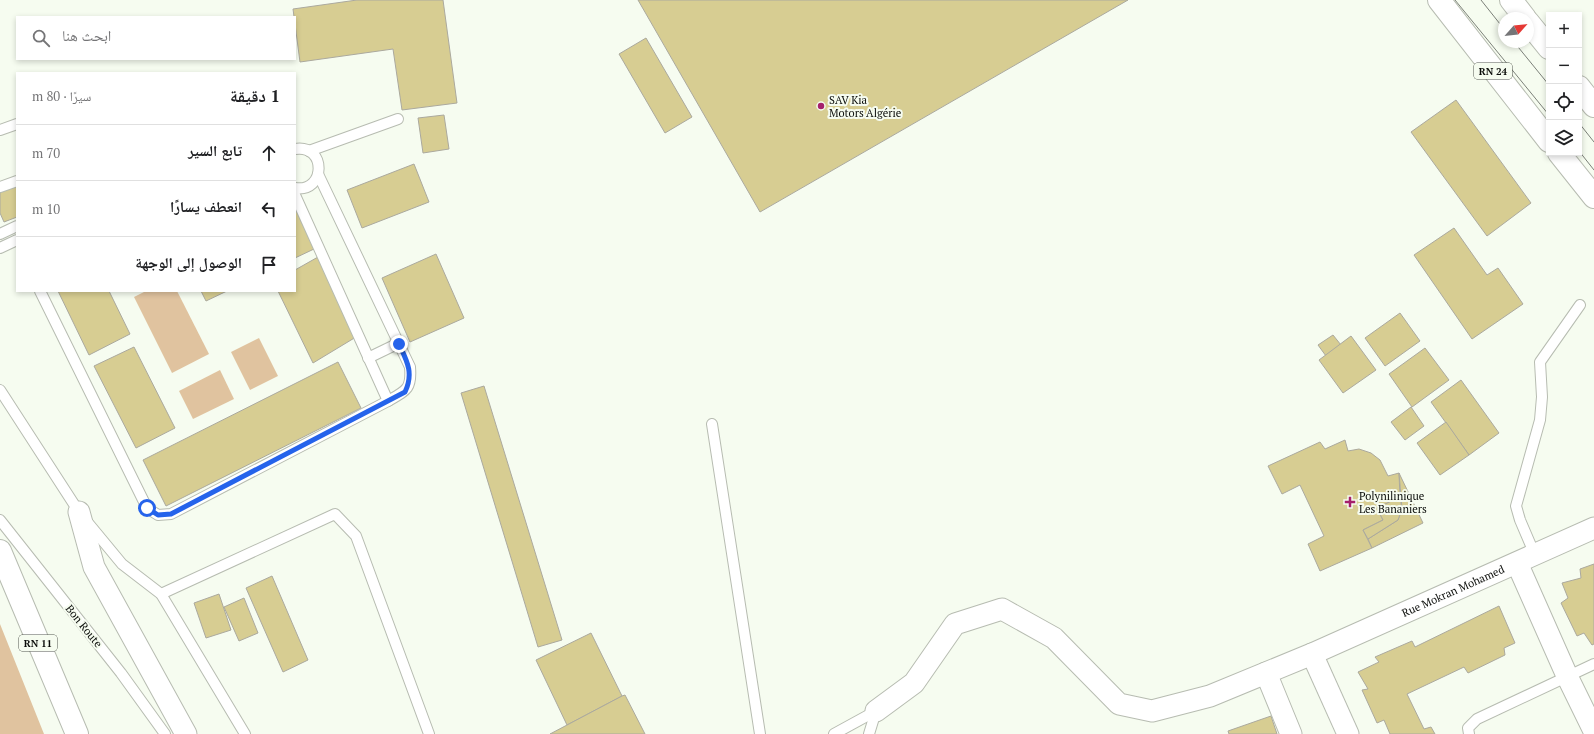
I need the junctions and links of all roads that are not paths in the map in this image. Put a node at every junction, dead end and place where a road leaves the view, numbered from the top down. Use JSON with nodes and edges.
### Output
{"nodes":[{"id":1,"x":1438,"y":0,"type":"edge"},
{"id":2,"x":1511,"y":0,"type":"edge"},
{"id":3,"x":1520,"y":12,"type":"edge"},
{"id":4,"x":1534,"y":29,"type":"edge"},
{"id":5,"x":1546,"y":44,"type":"edge"},
{"id":6,"x":1582,"y":90,"type":"edge"},
{"id":7,"x":1594,"y":106,"type":"edge"},
{"id":8,"x":398,"y":119,"type":"dead end"},
{"id":9,"x":16,"y":124,"type":"edge"},
{"id":10,"x":0,"y":130,"type":"edge"},
{"id":11,"x":1546,"y":137,"type":"edge"},
{"id":12,"x":296,"y":149,"type":"edge"},
{"id":13,"x":309,"y":151,"type":"junction"},
{"id":14,"x":1561,"y":156,"type":"edge"},
{"id":15,"x":318,"y":174,"type":"junction"},
{"id":16,"x":16,"y":181,"type":"edge"},
{"id":17,"x":0,"y":188,"type":"edge"},
{"id":18,"x":296,"y":188,"type":"edge"},
{"id":19,"x":296,"y":197,"type":"edge"},
{"id":20,"x":1594,"y":197,"type":"edge"},
{"id":21,"x":16,"y":226,"type":"edge"},
{"id":22,"x":0,"y":234,"type":"edge"},
{"id":23,"x":16,"y":240,"type":"edge"},
{"id":24,"x":0,"y":248,"type":"edge"},
{"id":25,"x":40,"y":292,"type":"edge"},
{"id":26,"x":1580,"y":305,"type":"dead end"},
{"id":27,"x":399,"y":344,"type":"junction"},
{"id":28,"x":368,"y":358,"type":"junction"},
{"id":29,"x":0,"y":390,"type":"edge"},
{"id":30,"x":388,"y":401,"type":"junction"},
{"id":31,"x":712,"y":424,"type":"dead end"},
{"id":32,"x":79,"y":512,"type":"junction"},
{"id":33,"x":0,"y":520,"type":"edge"},
{"id":34,"x":1594,"y":528,"type":"edge"},
{"id":35,"x":0,"y":551,"type":"edge"},
{"id":36,"x":1526,"y":559,"type":"junction"},
{"id":37,"x":161,"y":594,"type":"junction"},
{"id":38,"x":1312,"y":654,"type":"junction"},
{"id":39,"x":1594,"y":664,"type":"edge"},
{"id":40,"x":1266,"y":673,"type":"junction"},
{"id":41,"x":1568,"y":678,"type":"junction"},
{"id":42,"x":876,"y":712,"type":"junction"},
{"id":43,"x":1594,"y":732,"type":"edge"},
{"id":44,"x":77,"y":734,"type":"edge"},
{"id":45,"x":165,"y":734,"type":"edge"},
{"id":46,"x":186,"y":734,"type":"edge"},
{"id":47,"x":245,"y":734,"type":"edge"},
{"id":48,"x":429,"y":734,"type":"edge"},
{"id":49,"x":760,"y":734,"type":"edge"},
{"id":50,"x":834,"y":734,"type":"edge"},
{"id":51,"x":869,"y":734,"type":"edge"},
{"id":52,"x":1291,"y":734,"type":"edge"},
{"id":53,"x":1348,"y":734,"type":"edge"},
{"id":54,"x":1469,"y":734,"type":"edge"}],
"edges":[{"from":1,"to":11,"type":"main road","number":"RN 24"},
{"from":2,"to":3,"type":"main road"},
{"from":4,"to":5,"type":"main road"},
{"from":6,"to":7,"type":"main road"},
{"from":8,"to":13,"type":"lane"},
{"from":9,"to":10,"type":"lane"},
{"from":12,"to":13,"type":"lane"},
{"from":13,"to":15,"type":"lane"},
{"from":14,"to":20,"type":"main road"},
{"from":15,"to":18,"type":"lane"},
{"from":15,"to":27,"type":"lane"},
{"from":16,"to":17,"type":"lane"},
{"from":19,"to":28,"type":"lane"},
{"from":21,"to":22,"type":"lane"},
{"from":23,"to":24,"type":"lane"},
{"from":25,"to":30,"type":"lane"},
{"from":26,"to":36,"type":"lane"},
{"from":27,"to":28,"type":"lane"},
{"from":27,"to":30,"type":"lane"},
{"from":28,"to":30,"type":"lane"},
{"from":29,"to":32,"type":"lane"},
{"from":31,"to":49,"type":"lane"},
{"from":32,"to":37,"type":"lane"},
{"from":32,"to":46,"type":"street"},
{"from":33,"to":45,"type":"lane","name":"Bon Route"},
{"from":34,"to":36,"type":"street","name":"Rue Mokran Mohamed"},
{"from":35,"to":44,"type":"main road","number":"RN 11"},
{"from":36,"to":38,"type":"street","name":"Rue Mokran Mohamed"},
{"from":36,"to":41,"type":"street"},
{"from":37,"to":47,"type":"lane"},
{"from":37,"to":48,"type":"lane"},
{"from":38,"to":40,"type":"street","name":"Rue Mokran Mohamed"},
{"from":38,"to":53,"type":"street"},
{"from":39,"to":41,"type":"lane"},
{"from":40,"to":42,"type":"street","name":"Rue Mokran Mohamed"},
{"from":40,"to":52,"type":"street"},
{"from":41,"to":43,"type":"street"},
{"from":41,"to":54,"type":"lane"},
{"from":42,"to":50,"type":"lane"},
{"from":42,"to":51,"type":"lane"}]}
